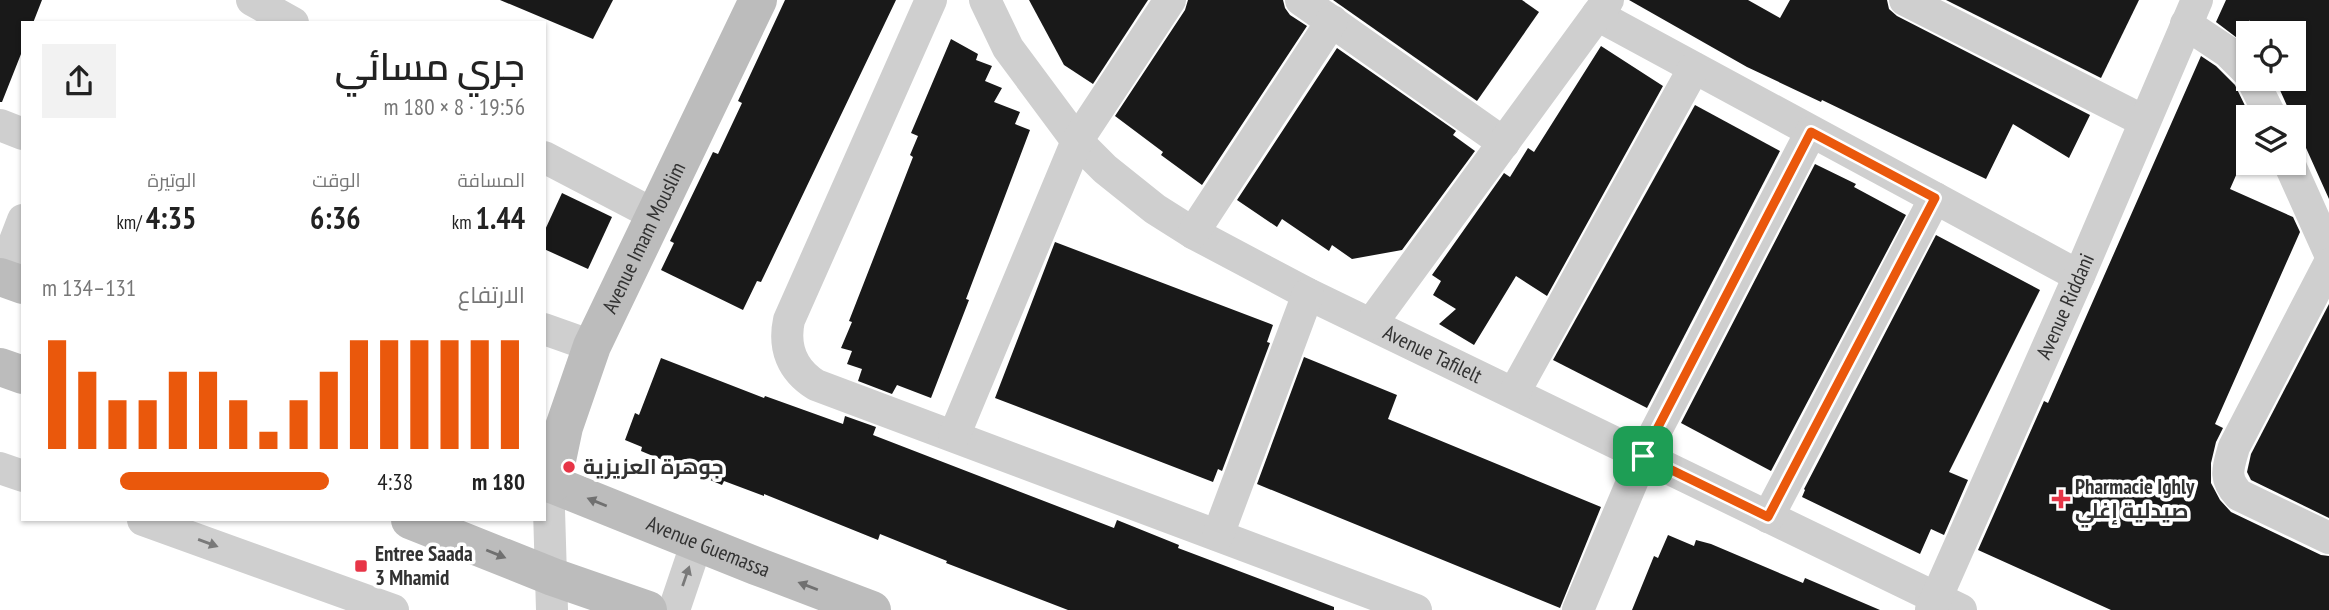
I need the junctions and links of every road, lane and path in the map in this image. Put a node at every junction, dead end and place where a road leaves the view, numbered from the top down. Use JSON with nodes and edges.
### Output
{"nodes":[{"id":1,"x":252,"y":0,"type":"edge"},
{"id":2,"x":758,"y":0,"type":"edge"},
{"id":3,"x":931,"y":0,"type":"edge"},
{"id":4,"x":985,"y":0,"type":"edge"},
{"id":5,"x":1170,"y":0,"type":"edge"},
{"id":6,"x":1301,"y":0,"type":"edge"},
{"id":7,"x":1905,"y":0,"type":"edge"},
{"id":8,"x":1603,"y":8,"type":"edge"},
{"id":9,"x":2191,"y":12,"type":"edge"},
{"id":10,"x":289,"y":21,"type":"edge"},
{"id":11,"x":1332,"y":22,"type":"junction"},
{"id":12,"x":2236,"y":60,"type":"edge"},
{"id":13,"x":1694,"y":68,"type":"junction"},
{"id":14,"x":2144,"y":121,"type":"junction"},
{"id":15,"x":0,"y":125,"type":"edge"},
{"id":16,"x":1811,"y":132,"type":"junction"},
{"id":17,"x":21,"y":133,"type":"edge"},
{"id":18,"x":1077,"y":141,"type":"junction"},
{"id":19,"x":1504,"y":143,"type":"junction"},
{"id":20,"x":546,"y":158,"type":"edge"},
{"id":21,"x":2294,"y":175,"type":"edge"},
{"id":22,"x":1935,"y":198,"type":"junction"},
{"id":23,"x":655,"y":215,"type":"junction"},
{"id":24,"x":21,"y":228,"type":"edge"},
{"id":25,"x":1193,"y":233,"type":"junction"},
{"id":26,"x":2329,"y":252,"type":"edge"},
{"id":27,"x":2329,"y":264,"type":"edge"},
{"id":28,"x":2079,"y":276,"type":"junction"},
{"id":29,"x":8,"y":280,"type":"edge"},
{"id":30,"x":1308,"y":294,"type":"junction"},
{"id":31,"x":1371,"y":324,"type":"junction"},
{"id":32,"x":546,"y":330,"type":"edge"},
{"id":33,"x":592,"y":346,"type":"junction"},
{"id":34,"x":0,"y":367,"type":"edge"},
{"id":35,"x":21,"y":374,"type":"edge"},
{"id":36,"x":1514,"y":393,"type":"junction"},
{"id":37,"x":954,"y":436,"type":"junction"},
{"id":38,"x":1643,"y":456,"type":"junction"},
{"id":39,"x":0,"y":468,"type":"edge"},
{"id":40,"x":21,"y":475,"type":"edge"},
{"id":41,"x":548,"y":483,"type":"edge"},
{"id":42,"x":1768,"y":517,"type":"junction"},
{"id":43,"x":147,"y":521,"type":"edge"},
{"id":44,"x":412,"y":521,"type":"edge"},
{"id":45,"x":1218,"y":535,"type":"junction"},
{"id":46,"x":2329,"y":538,"type":"edge"},
{"id":47,"x":698,"y":542,"type":"junction"},
{"id":48,"x":552,"y":594,"type":"edge"},
{"id":49,"x":1943,"y":606,"type":"edge"},
{"id":50,"x":393,"y":610,"type":"edge"},
{"id":51,"x":648,"y":610,"type":"edge"},
{"id":52,"x":674,"y":610,"type":"edge"},
{"id":53,"x":872,"y":610,"type":"edge"},
{"id":54,"x":1416,"y":610,"type":"edge"},
{"id":55,"x":1578,"y":610,"type":"edge"}],
"edges":[{"from":1,"to":10,"type":"street"},
{"from":2,"to":23,"type":"main road","name":"Avenue Imam Mouslim"},
{"from":3,"to":37,"type":"street"},
{"from":4,"to":18,"type":"street","name":"Avenue Tafilelt"},
{"from":5,"to":18,"type":"street"},
{"from":6,"to":11,"type":"street"},
{"from":7,"to":14,"type":"street"},
{"from":8,"to":13,"type":"street"},
{"from":8,"to":19,"type":"street"},
{"from":9,"to":12,"type":"street"},
{"from":9,"to":14,"type":"street","name":"Avenue Riddani"},
{"from":11,"to":19,"type":"street"},
{"from":11,"to":25,"type":"street"},
{"from":13,"to":16,"type":"street"},
{"from":13,"to":36,"type":"street"},
{"from":14,"to":28,"type":"street","name":"Avenue Riddani"},
{"from":15,"to":17,"type":"street"},
{"from":16,"to":22,"type":"street"},
{"from":16,"to":38,"type":"street"},
{"from":18,"to":25,"type":"street","name":"Avenue Tafilelt"},
{"from":18,"to":37,"type":"street"},
{"from":19,"to":31,"type":"street"},
{"from":20,"to":23,"type":"street"},
{"from":21,"to":26,"type":"street"},
{"from":22,"to":28,"type":"street"},
{"from":22,"to":42,"type":"street"},
{"from":23,"to":33,"type":"main road","name":"Avenue Imam Mouslim"},
{"from":24,"to":29,"type":"street"},
{"from":25,"to":30,"type":"street","name":"Avenue Tafilelt"},
{"from":27,"to":46,"type":"street"},
{"from":28,"to":49,"type":"street","name":"Avenue Riddani"},
{"from":30,"to":31,"type":"street","name":"Avenue Tafilelt"},
{"from":30,"to":45,"type":"street"},
{"from":31,"to":36,"type":"street","name":"Avenue Tafilelt"},
{"from":32,"to":33,"type":"street"},
{"from":33,"to":41,"type":"main road","name":"Avenue Imam Mouslim"},
{"from":34,"to":35,"type":"main road"},
{"from":36,"to":38,"type":"street","name":"Avenue Tafilelt"},
{"from":37,"to":45,"type":"street"},
{"from":38,"to":42,"type":"street","name":"Avenue Tafilelt"},
{"from":38,"to":55,"type":"street"},
{"from":39,"to":40,"type":"street"},
{"from":47,"to":41,"type":"main road","name":"Avenue Guemassa","one_way":true},
{"from":41,"to":48,"type":"street"},
{"from":42,"to":49,"type":"street","name":"Avenue Tafilelt"},
{"from":43,"to":50,"type":"street","one_way":true},
{"from":44,"to":48,"type":"main road","one_way":true},
{"from":45,"to":54,"type":"street"},
{"from":52,"to":47,"type":"street","one_way":true},
{"from":53,"to":47,"type":"main road","name":"Avenue Guemassa","one_way":true},
{"from":48,"to":51,"type":"main road"}]}
